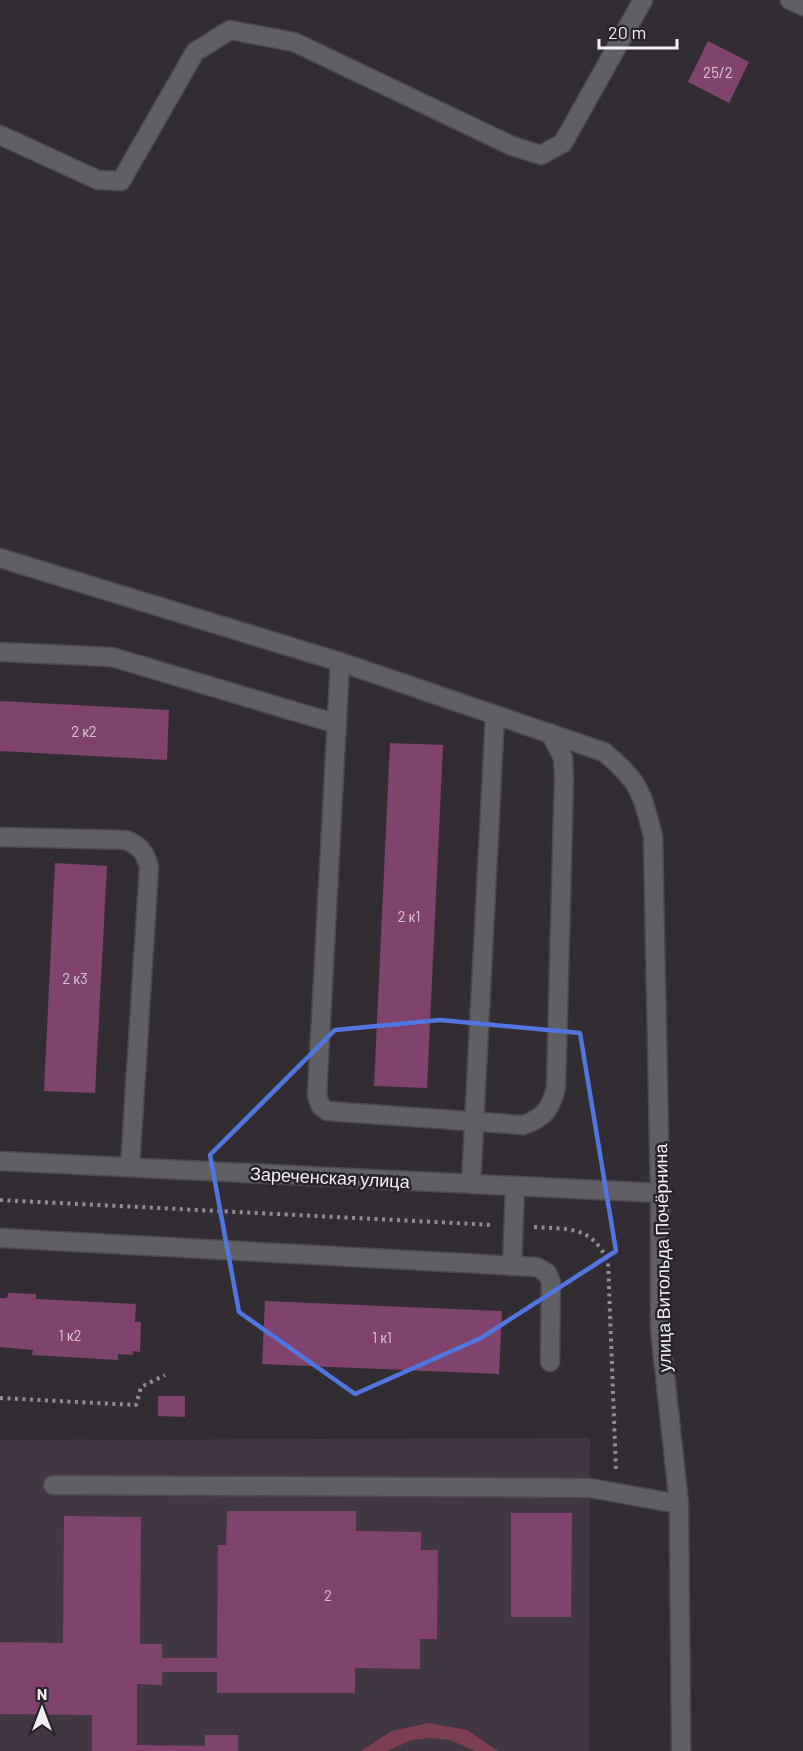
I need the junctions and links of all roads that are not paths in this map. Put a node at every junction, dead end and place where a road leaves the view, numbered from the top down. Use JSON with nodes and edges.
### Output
{"nodes":[{"id":1,"x":643,"y":0,"type":"edge"},
{"id":2,"x":789,"y":0,"type":"edge"},
{"id":3,"x":803,"y":6,"type":"edge"},
{"id":4,"x":0,"y":135,"type":"edge"},
{"id":5,"x":0,"y":558,"type":"edge"},
{"id":6,"x":0,"y":652,"type":"edge"},
{"id":7,"x":340,"y":662,"type":"junction"},
{"id":8,"x":495,"y":715,"type":"junction"},
{"id":9,"x":338,"y":724,"type":"junction"},
{"id":10,"x":550,"y":733,"type":"junction"},
{"id":11,"x":0,"y":837,"type":"edge"},
{"id":12,"x":474,"y":1122,"type":"junction"},
{"id":13,"x":0,"y":1161,"type":"edge"},
{"id":14,"x":130,"y":1167,"type":"junction"},
{"id":15,"x":471,"y":1184,"type":"junction"},
{"id":16,"x":514,"y":1186,"type":"junction"},
{"id":17,"x":660,"y":1193,"type":"junction"},
{"id":18,"x":0,"y":1238,"type":"edge"},
{"id":19,"x":512,"y":1266,"type":"junction"},
{"id":20,"x":550,"y":1362,"type":"dead end"},
{"id":21,"x":53,"y":1485,"type":"dead end"},
{"id":22,"x":679,"y":1504,"type":"junction"},
{"id":23,"x":681,"y":1751,"type":"edge"}],
"edges":[{"from":1,"to":4,"type":"street"},
{"from":2,"to":3,"type":"street"},
{"from":5,"to":7,"type":"street","name":"улица Витольда Почёрнина"},
{"from":6,"to":9,"type":"street"},
{"from":7,"to":8,"type":"street","name":"улица Витольда Почёрнина"},
{"from":7,"to":9,"type":"street"},
{"from":8,"to":10,"type":"street","name":"улица Витольда Почёрнина"},
{"from":8,"to":12,"type":"street"},
{"from":9,"to":12,"type":"street"},
{"from":10,"to":12,"type":"street"},
{"from":10,"to":17,"type":"street","name":"улица Витольда Почёрнина"},
{"from":11,"to":14,"type":"street"},
{"from":12,"to":15,"type":"street"},
{"from":13,"to":14,"type":"street","name":"Зареченская улица"},
{"from":14,"to":15,"type":"street","name":"Зареченская улица"},
{"from":15,"to":16,"type":"street","name":"Зареченская улица"},
{"from":16,"to":17,"type":"street","name":"Зареченская улица"},
{"from":16,"to":19,"type":"street"},
{"from":17,"to":22,"type":"street","name":"улица Витольда Почёрнина"},
{"from":18,"to":19,"type":"street"},
{"from":19,"to":20,"type":"street"},
{"from":21,"to":22,"type":"street"},
{"from":22,"to":23,"type":"street","name":"улица Витольда Почёрнина"}]}
